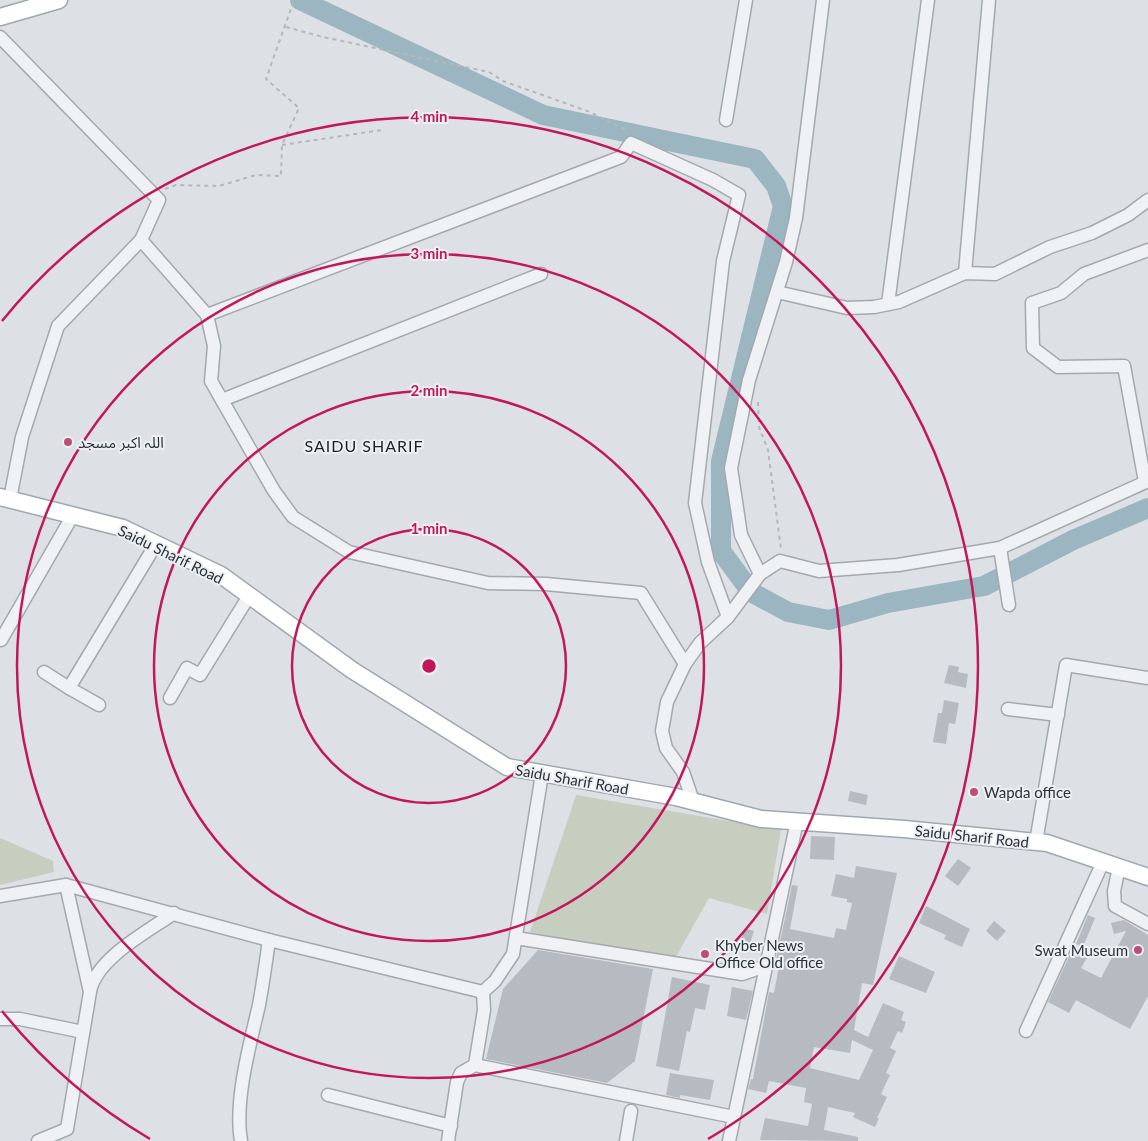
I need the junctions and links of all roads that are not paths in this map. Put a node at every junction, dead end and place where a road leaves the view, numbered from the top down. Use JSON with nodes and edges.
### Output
{"nodes":[{"id":1,"x":59,"y":0,"type":"edge"},
{"id":2,"x":746,"y":0,"type":"edge"},
{"id":3,"x":823,"y":0,"type":"edge"},
{"id":4,"x":928,"y":0,"type":"edge"},
{"id":5,"x":989,"y":0,"type":"edge"},
{"id":6,"x":0,"y":17,"type":"edge"},
{"id":7,"x":0,"y":37,"type":"edge"},
{"id":8,"x":726,"y":120,"type":"dead end"},
{"id":9,"x":1148,"y":200,"type":"edge"},
{"id":10,"x":141,"y":240,"type":"junction"},
{"id":11,"x":1148,"y":250,"type":"edge"},
{"id":12,"x":965,"y":273,"type":"junction"},
{"id":13,"x":541,"y":274,"type":"dead end"},
{"id":14,"x":777,"y":292,"type":"junction"},
{"id":15,"x":888,"y":304,"type":"junction"},
{"id":16,"x":207,"y":315,"type":"junction"},
{"id":17,"x":222,"y":400,"type":"junction"},
{"id":18,"x":1147,"y":482,"type":"edge"},
{"id":19,"x":5,"y":498,"type":"edge"},
{"id":20,"x":73,"y":515,"type":"junction"},
{"id":21,"x":156,"y":544,"type":"junction"},
{"id":22,"x":1001,"y":548,"type":"junction"},
{"id":23,"x":760,"y":574,"type":"junction"},
{"id":24,"x":249,"y":596,"type":"junction"},
{"id":25,"x":1008,"y":605,"type":"dead end"},
{"id":26,"x":728,"y":616,"type":"junction"},
{"id":27,"x":1,"y":640,"type":"dead end"},
{"id":28,"x":685,"y":664,"type":"junction"},
{"id":29,"x":44,"y":672,"type":"dead end"},
{"id":30,"x":1148,"y":678,"type":"edge"},
{"id":31,"x":70,"y":688,"type":"junction"},
{"id":32,"x":170,"y":698,"type":"dead end"},
{"id":33,"x":100,"y":706,"type":"dead end"},
{"id":34,"x":1008,"y":710,"type":"dead end"},
{"id":35,"x":1058,"y":715,"type":"junction"},
{"id":36,"x":542,"y":774,"type":"junction"},
{"id":37,"x":692,"y":801,"type":"junction"},
{"id":38,"x":797,"y":821,"type":"junction"},
{"id":39,"x":1036,"y":842,"type":"junction"},
{"id":40,"x":1103,"y":862,"type":"junction"},
{"id":41,"x":1119,"y":867,"type":"junction"},
{"id":42,"x":1148,"y":877,"type":"edge"},
{"id":43,"x":66,"y":885,"type":"junction"},
{"id":44,"x":0,"y":896,"type":"edge"},
{"id":45,"x":174,"y":913,"type":"junction"},
{"id":46,"x":1148,"y":924,"type":"edge"},
{"id":47,"x":516,"y":938,"type":"junction"},
{"id":48,"x":269,"y":940,"type":"junction"},
{"id":49,"x":766,"y":966,"type":"junction"},
{"id":50,"x":90,"y":992,"type":"junction"},
{"id":51,"x":483,"y":992,"type":"junction"},
{"id":52,"x":0,"y":1019,"type":"edge"},
{"id":53,"x":1026,"y":1031,"type":"dead end"},
{"id":54,"x":83,"y":1032,"type":"junction"},
{"id":55,"x":475,"y":1065,"type":"junction"},
{"id":56,"x":328,"y":1096,"type":"dead end"},
{"id":57,"x":631,"y":1111,"type":"dead end"},
{"id":58,"x":734,"y":1117,"type":"junction"},
{"id":59,"x":451,"y":1126,"type":"junction"},
{"id":60,"x":38,"y":1141,"type":"edge"},
{"id":61,"x":241,"y":1141,"type":"edge"},
{"id":62,"x":448,"y":1141,"type":"edge"},
{"id":63,"x":626,"y":1141,"type":"edge"},
{"id":64,"x":729,"y":1141,"type":"edge"}],
"edges":[{"from":1,"to":6,"type":"main road"},
{"from":2,"to":8,"type":"street"},
{"from":3,"to":14,"type":"street"},
{"from":4,"to":15,"type":"street"},
{"from":5,"to":12,"type":"street"},
{"from":7,"to":10,"type":"street"},
{"from":9,"to":12,"type":"street"},
{"from":10,"to":16,"type":"street"},
{"from":10,"to":19,"type":"street"},
{"from":11,"to":18,"type":"street"},
{"from":12,"to":15,"type":"street"},
{"from":13,"to":17,"type":"street"},
{"from":14,"to":15,"type":"street"},
{"from":14,"to":23,"type":"street"},
{"from":16,"to":17,"type":"street"},
{"from":16,"to":26,"type":"street"},
{"from":17,"to":28,"type":"street"},
{"from":18,"to":22,"type":"street"},
{"from":19,"to":20,"type":"main road","name":"Saidu Sharif Road"},
{"from":20,"to":21,"type":"main road","name":"Saidu Sharif Road"},
{"from":20,"to":27,"type":"street"},
{"from":21,"to":24,"type":"main road","name":"Saidu Sharif Road"},
{"from":21,"to":31,"type":"street"},
{"from":22,"to":23,"type":"street"},
{"from":22,"to":25,"type":"street"},
{"from":23,"to":26,"type":"street"},
{"from":24,"to":32,"type":"street"},
{"from":24,"to":36,"type":"main road","name":"Saidu Sharif Road"},
{"from":26,"to":28,"type":"street"},
{"from":28,"to":37,"type":"street"},
{"from":29,"to":31,"type":"street"},
{"from":30,"to":35,"type":"street"},
{"from":31,"to":33,"type":"street"},
{"from":34,"to":35,"type":"street"},
{"from":35,"to":39,"type":"street"},
{"from":36,"to":37,"type":"main road","name":"Saidu Sharif Road"},
{"from":36,"to":47,"type":"street"},
{"from":37,"to":38,"type":"main road","name":"Saidu Sharif Road"},
{"from":38,"to":39,"type":"main road","name":"Saidu Sharif Road"},
{"from":38,"to":49,"type":"street"},
{"from":39,"to":40,"type":"main road","name":"Saidu Sharif Road"},
{"from":40,"to":41,"type":"main road","name":"Saidu Sharif Road"},
{"from":40,"to":53,"type":"street"},
{"from":41,"to":42,"type":"main road","name":"Saidu Sharif Road"},
{"from":41,"to":46,"type":"street"},
{"from":43,"to":44,"type":"street"},
{"from":43,"to":45,"type":"street"},
{"from":43,"to":50,"type":"street"},
{"from":45,"to":48,"type":"street"},
{"from":45,"to":50,"type":"street"},
{"from":47,"to":49,"type":"street"},
{"from":47,"to":51,"type":"street"},
{"from":48,"to":51,"type":"street"},
{"from":48,"to":61,"type":"street"},
{"from":49,"to":58,"type":"street"},
{"from":50,"to":54,"type":"street"},
{"from":51,"to":55,"type":"street"},
{"from":52,"to":54,"type":"street"},
{"from":54,"to":60,"type":"street"},
{"from":55,"to":58,"type":"street"},
{"from":55,"to":59,"type":"street"},
{"from":56,"to":59,"type":"street"},
{"from":57,"to":63,"type":"street"},
{"from":58,"to":64,"type":"street"},
{"from":59,"to":62,"type":"street"}]}
